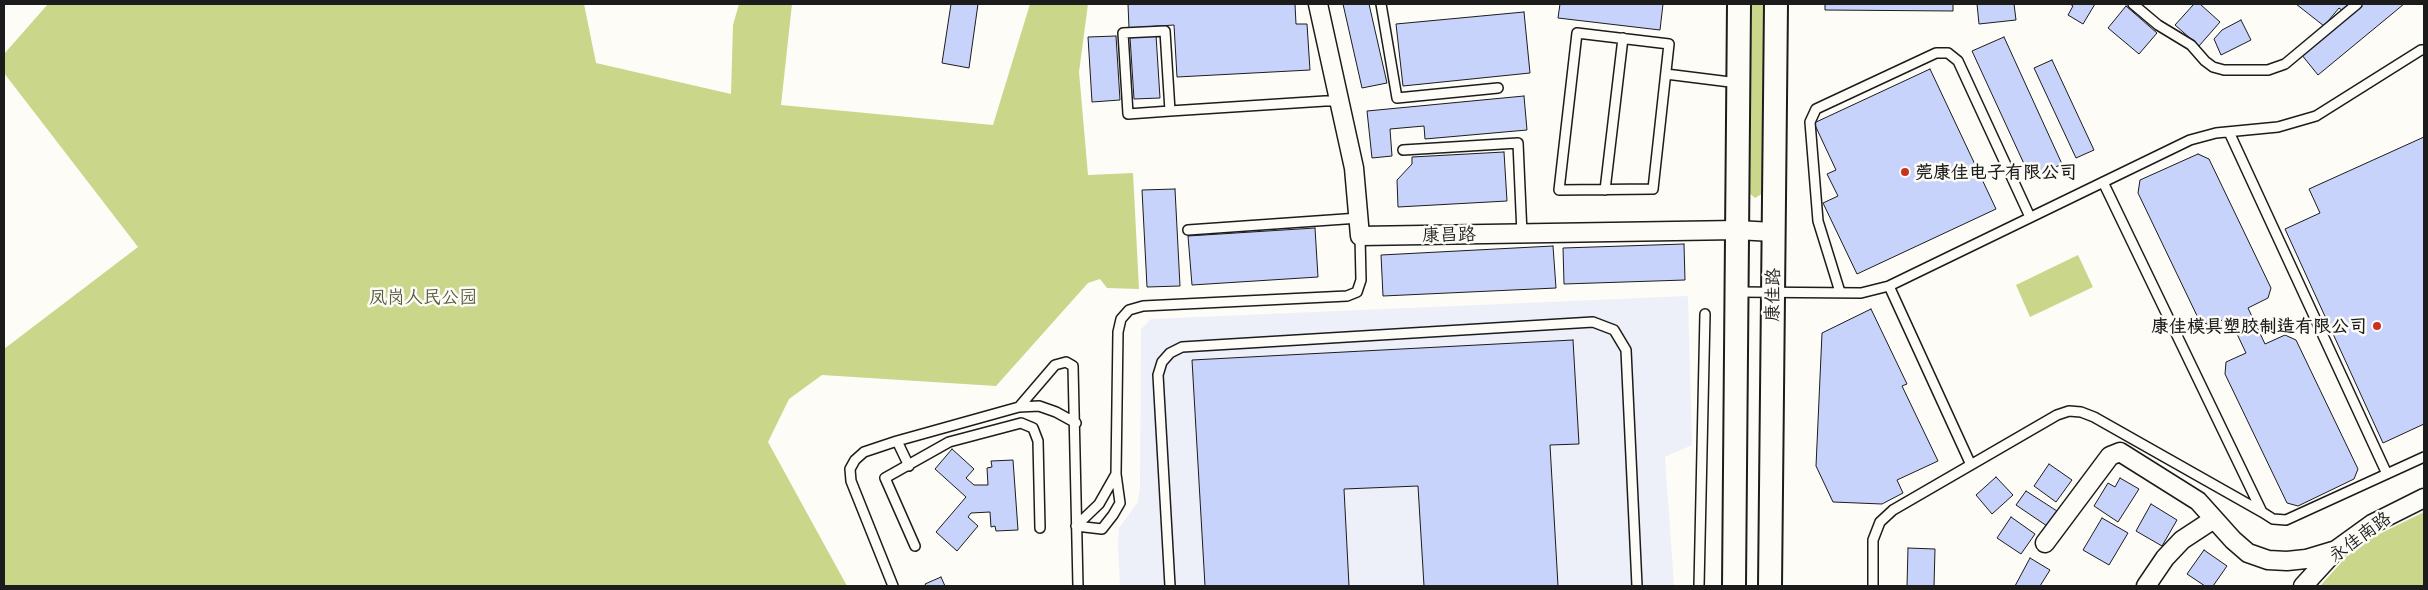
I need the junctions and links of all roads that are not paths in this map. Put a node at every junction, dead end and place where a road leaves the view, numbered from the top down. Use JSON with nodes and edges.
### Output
{"nodes":[{"id":1,"x":1318,"y":4,"type":"edge"},
{"id":2,"x":1381,"y":4,"type":"edge"},
{"id":3,"x":1739,"y":4,"type":"edge"},
{"id":4,"x":1776,"y":4,"type":"edge"},
{"id":5,"x":2133,"y":4,"type":"edge"},
{"id":6,"x":2357,"y":4,"type":"edge"},
{"id":7,"x":1622,"y":38,"type":"junction"},
{"id":8,"x":2424,"y":50,"type":"edge"},
{"id":9,"x":1666,"y":74,"type":"junction"},
{"id":10,"x":1738,"y":83,"type":"junction"},
{"id":11,"x":1498,"y":88,"type":"dead end"},
{"id":12,"x":1340,"y":100,"type":"junction"},
{"id":13,"x":1170,"y":111,"type":"junction"},
{"id":14,"x":2229,"y":132,"type":"junction"},
{"id":15,"x":1403,"y":150,"type":"dead end"},
{"id":16,"x":2103,"y":182,"type":"junction"},
{"id":17,"x":1605,"y":190,"type":"junction"},
{"id":18,"x":2030,"y":217,"type":"junction"},
{"id":19,"x":1359,"y":218,"type":"junction"},
{"id":20,"x":1188,"y":230,"type":"dead end"},
{"id":21,"x":1737,"y":230,"type":"junction"},
{"id":22,"x":1774,"y":232,"type":"junction"},
{"id":23,"x":1522,"y":234,"type":"junction"},
{"id":24,"x":1360,"y":236,"type":"junction"},
{"id":25,"x":1889,"y":286,"type":"junction"},
{"id":26,"x":1736,"y":292,"type":"junction"},
{"id":27,"x":1773,"y":292,"type":"junction"},
{"id":28,"x":1840,"y":292,"type":"junction"},
{"id":29,"x":1705,"y":314,"type":"dead end"},
{"id":30,"x":1019,"y":407,"type":"junction"},
{"id":31,"x":1076,"y":423,"type":"junction"},
{"id":32,"x":897,"y":441,"type":"junction"},
{"id":33,"x":2424,"y":457,"type":"edge"},
{"id":34,"x":1971,"y":465,"type":"junction"},
{"id":35,"x":909,"y":466,"type":"junction"},
{"id":36,"x":1116,"y":474,"type":"junction"},
{"id":37,"x":2387,"y":474,"type":"junction"},
{"id":38,"x":2424,"y":498,"type":"edge"},
{"id":39,"x":2262,"y":512,"type":"junction"},
{"id":40,"x":2214,"y":519,"type":"junction"},
{"id":41,"x":1076,"y":526,"type":"junction"},
{"id":42,"x":1040,"y":528,"type":"dead end"},
{"id":43,"x":2045,"y":543,"type":"dead end"},
{"id":44,"x":915,"y":546,"type":"dead end"},
{"id":45,"x":2336,"y":550,"type":"junction"},
{"id":46,"x":893,"y":586,"type":"edge"},
{"id":47,"x":1078,"y":586,"type":"edge"},
{"id":48,"x":1170,"y":586,"type":"edge"},
{"id":49,"x":1637,"y":586,"type":"edge"},
{"id":50,"x":1699,"y":586,"type":"edge"},
{"id":51,"x":1734,"y":586,"type":"edge"},
{"id":52,"x":1770,"y":586,"type":"edge"},
{"id":53,"x":1872,"y":586,"type":"edge"},
{"id":54,"x":2146,"y":586,"type":"edge"},
{"id":55,"x":2303,"y":586,"type":"edge"}],
"edges":[{"from":1,"to":12,"type":"street"},
{"from":2,"to":11,"type":"lane"},
{"from":3,"to":10,"type":"street","name":"康佳路"},
{"from":4,"to":22,"type":"street","name":"康佳路"},
{"from":5,"to":6,"type":"lane"},
{"from":7,"to":9,"type":"lane"},
{"from":7,"to":17,"type":"lane"},
{"from":7,"to":17,"type":"lane"},
{"from":8,"to":14,"type":"lane"},
{"from":9,"to":10,"type":"lane"},
{"from":9,"to":17,"type":"lane"},
{"from":10,"to":21,"type":"street","name":"康佳路"},
{"from":12,"to":13,"type":"lane"},
{"from":12,"to":19,"type":"street"},
{"from":13,"to":13,"type":"lane"},
{"from":14,"to":16,"type":"lane"},
{"from":14,"to":37,"type":"lane"},
{"from":15,"to":23,"type":"lane"},
{"from":16,"to":18,"type":"lane"},
{"from":16,"to":39,"type":"lane"},
{"from":18,"to":25,"type":"lane"},
{"from":18,"to":28,"type":"lane"},
{"from":19,"to":20,"type":"lane"},
{"from":19,"to":24,"type":"street"},
{"from":21,"to":22,"type":"street","name":"康昌路"},
{"from":21,"to":23,"type":"street","name":"康昌路"},
{"from":21,"to":26,"type":"street","name":"康佳路"},
{"from":22,"to":27,"type":"street","name":"康佳路"},
{"from":23,"to":24,"type":"street","name":"康昌路"},
{"from":24,"to":36,"type":"lane"},
{"from":25,"to":28,"type":"lane"},
{"from":25,"to":34,"type":"lane"},
{"from":26,"to":27,"type":"lane"},
{"from":26,"to":51,"type":"street","name":"康佳路"},
{"from":27,"to":28,"type":"lane"},
{"from":27,"to":52,"type":"street","name":"康佳路"},
{"from":29,"to":50,"type":"lane"},
{"from":30,"to":31,"type":"lane"},
{"from":30,"to":31,"type":"lane"},
{"from":30,"to":32,"type":"lane"},
{"from":31,"to":41,"type":"lane"},
{"from":32,"to":35,"type":"lane"},
{"from":32,"to":46,"type":"lane"},
{"from":33,"to":37,"type":"lane"},
{"from":34,"to":39,"type":"lane"},
{"from":34,"to":53,"type":"lane"},
{"from":35,"to":42,"type":"lane"},
{"from":35,"to":44,"type":"lane"},
{"from":36,"to":41,"type":"lane"},
{"from":36,"to":41,"type":"lane"},
{"from":37,"to":39,"type":"lane"},
{"from":38,"to":45,"type":"street","name":"永佳南路"},
{"from":40,"to":43,"type":"street"},
{"from":40,"to":45,"type":"street"},
{"from":40,"to":54,"type":"street"},
{"from":41,"to":47,"type":"lane"},
{"from":45,"to":55,"type":"street","name":"永佳南路"},
{"from":48,"to":49,"type":"lane"}]}
